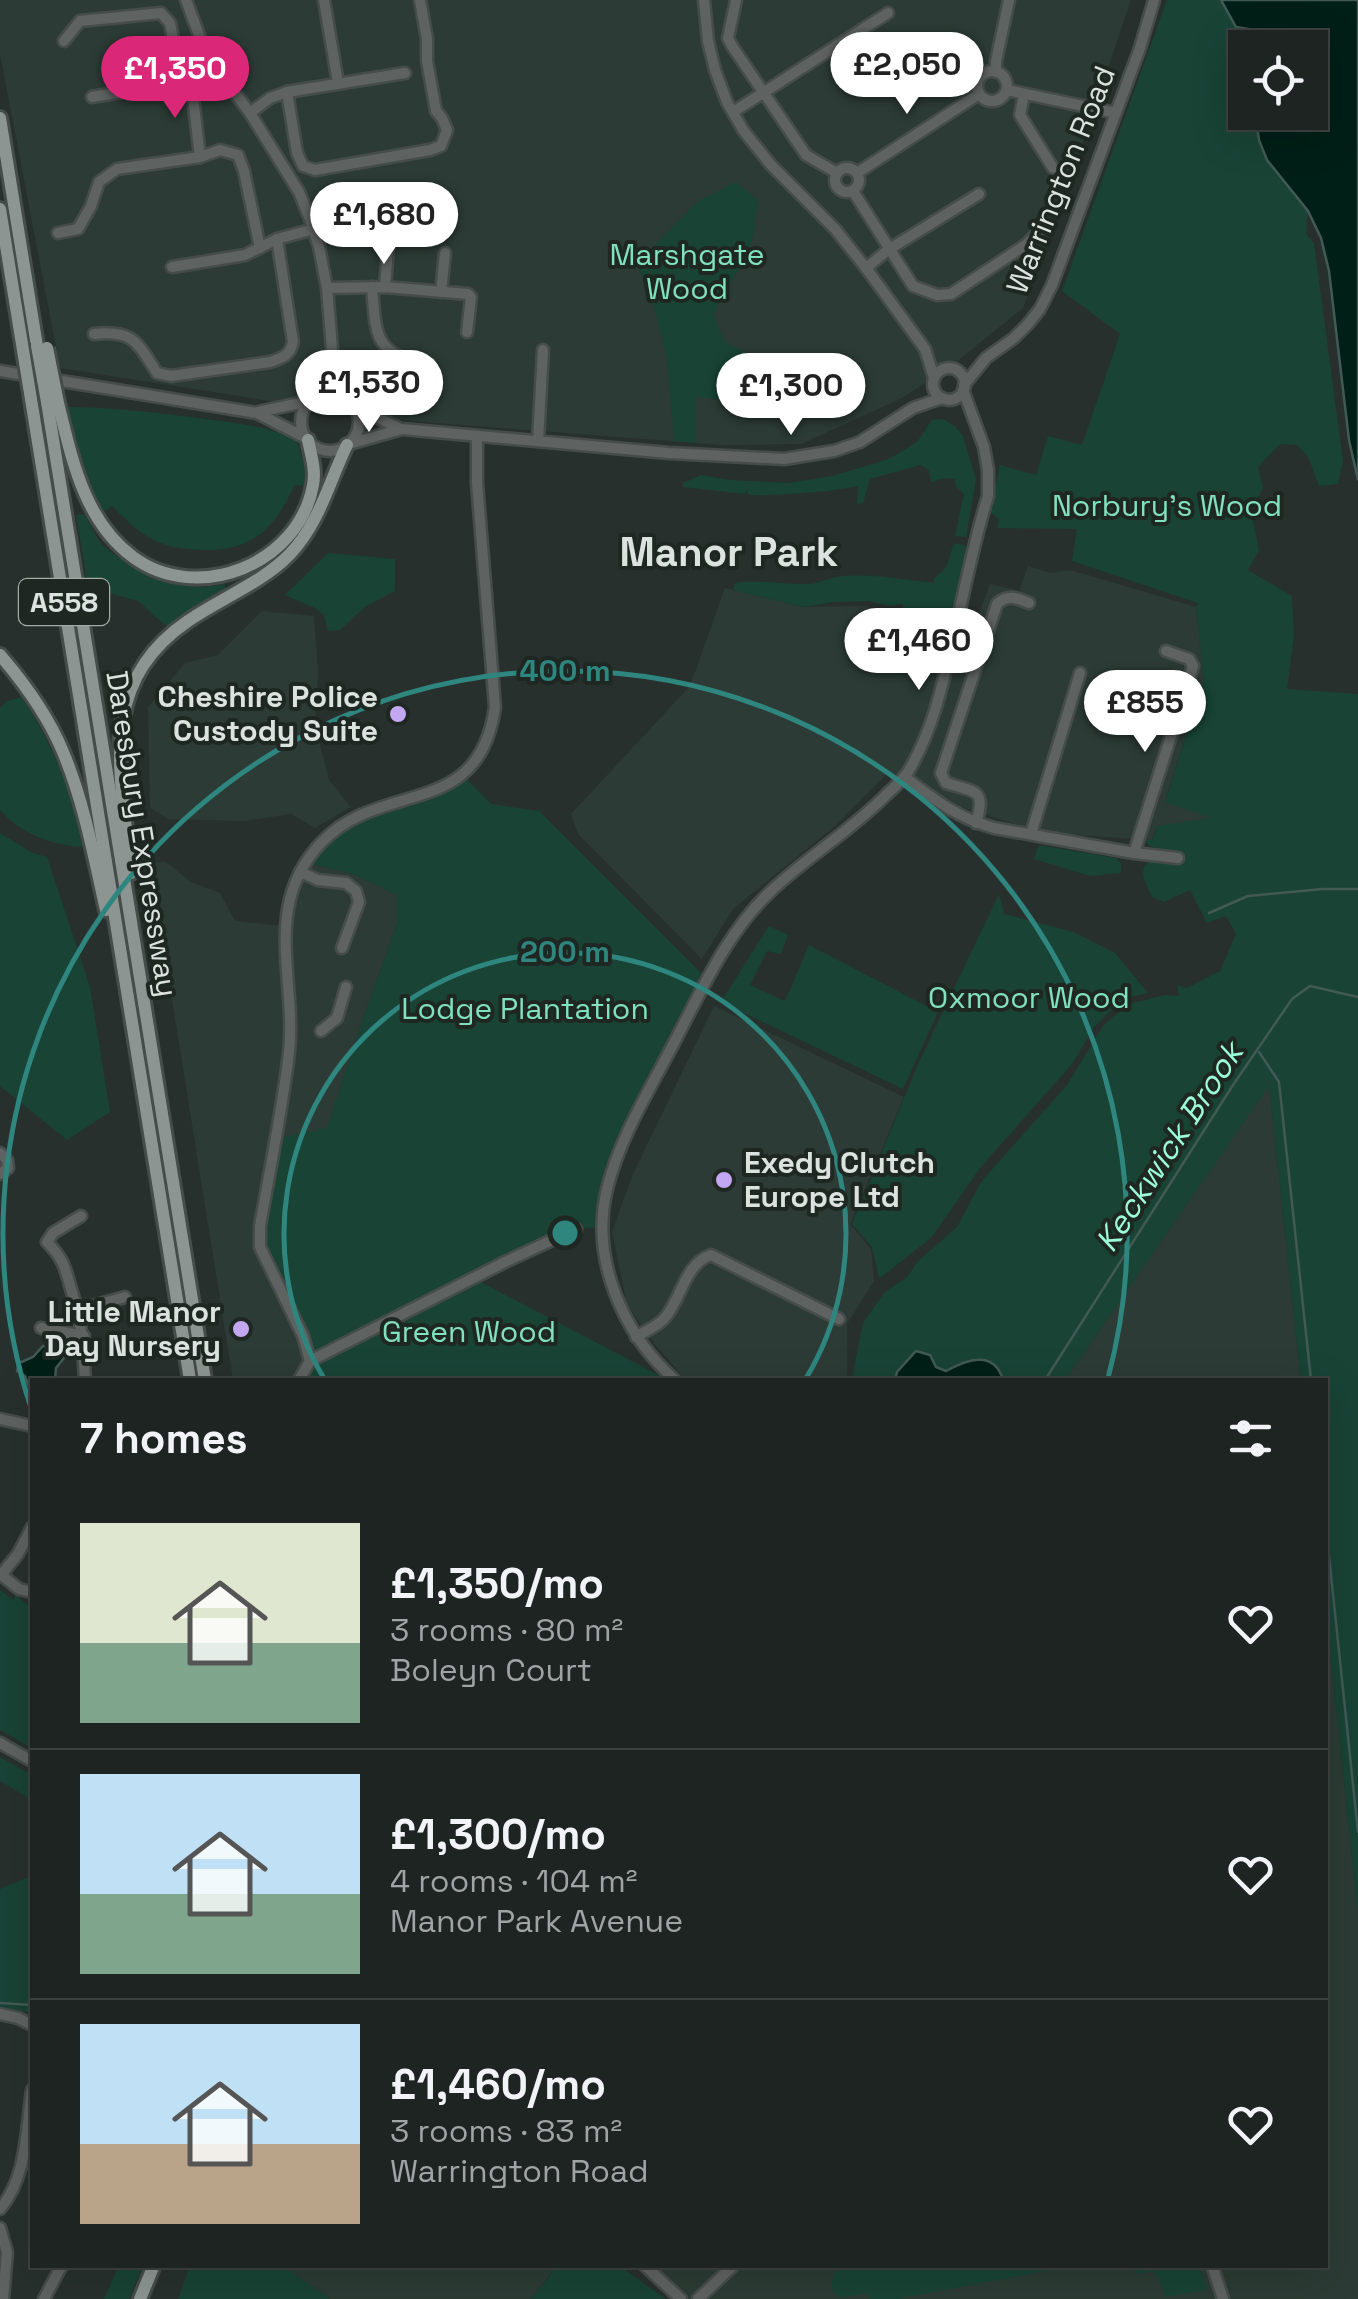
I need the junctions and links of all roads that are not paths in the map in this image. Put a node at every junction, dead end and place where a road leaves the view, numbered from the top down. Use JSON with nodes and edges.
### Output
{"nodes":[{"id":1,"x":186,"y":0,"type":"edge"},
{"id":2,"x":324,"y":0,"type":"edge"},
{"id":3,"x":420,"y":0,"type":"edge"},
{"id":4,"x":704,"y":0,"type":"edge"},
{"id":5,"x":736,"y":0,"type":"edge"},
{"id":6,"x":1009,"y":0,"type":"edge"},
{"id":7,"x":1154,"y":0,"type":"edge"},
{"id":8,"x":888,"y":13,"type":"dead end"},
{"id":9,"x":64,"y":41,"type":"dead end"},
{"id":10,"x":220,"y":72,"type":"junction"},
{"id":11,"x":996,"y":72,"type":"junction"},
{"id":12,"x":405,"y":73,"type":"dead end"},
{"id":13,"x":186,"y":81,"type":"junction"},
{"id":14,"x":338,"y":83,"type":"junction"},
{"id":15,"x":1006,"y":90,"type":"junction"},
{"id":16,"x":287,"y":92,"type":"junction"},
{"id":17,"x":764,"y":94,"type":"junction"},
{"id":18,"x":979,"y":94,"type":"junction"},
{"id":19,"x":1024,"y":94,"type":"junction"},
{"id":20,"x":92,"y":96,"type":"dead end"},
{"id":21,"x":733,"y":112,"type":"junction"},
{"id":22,"x":250,"y":113,"type":"junction"},
{"id":23,"x":1116,"y":113,"type":"junction"},
{"id":24,"x":0,"y":118,"type":"edge"},
{"id":25,"x":200,"y":156,"type":"junction"},
{"id":26,"x":1053,"y":168,"type":"dead end"},
{"id":27,"x":858,"y":172,"type":"junction"},
{"id":28,"x":837,"y":173,"type":"junction"},
{"id":29,"x":853,"y":190,"type":"junction"},
{"id":30,"x":980,"y":194,"type":"dead end"},
{"id":31,"x":0,"y":209,"type":"edge"},
{"id":32,"x":1042,"y":228,"type":"dead end"},
{"id":33,"x":314,"y":229,"type":"junction"},
{"id":34,"x":58,"y":234,"type":"dead end"},
{"id":35,"x":277,"y":238,"type":"junction"},
{"id":36,"x":260,"y":248,"type":"junction"},
{"id":37,"x":388,"y":248,"type":"dead end"},
{"id":38,"x":888,"y":250,"type":"junction"},
{"id":39,"x":445,"y":252,"type":"dead end"},
{"id":40,"x":172,"y":268,"type":"dead end"},
{"id":41,"x":866,"y":268,"type":"junction"},
{"id":42,"x":378,"y":287,"type":"junction"},
{"id":43,"x":327,"y":288,"type":"junction"},
{"id":44,"x":440,"y":292,"type":"junction"},
{"id":45,"x":467,"y":332,"type":"dead end"},
{"id":46,"x":94,"y":334,"type":"dead end"},
{"id":47,"x":543,"y":350,"type":"dead end"},
{"id":48,"x":924,"y":350,"type":"junction"},
{"id":49,"x":986,"y":358,"type":"junction"},
{"id":50,"x":332,"y":360,"type":"junction"},
{"id":51,"x":429,"y":364,"type":"dead end"},
{"id":52,"x":952,"y":368,"type":"junction"},
{"id":53,"x":0,"y":371,"type":"edge"},
{"id":54,"x":933,"y":380,"type":"junction"},
{"id":55,"x":964,"y":388,"type":"junction"},
{"id":56,"x":315,"y":398,"type":"junction"},
{"id":57,"x":944,"y":399,"type":"junction"},
{"id":58,"x":52,"y":402,"type":"junction"},
{"id":59,"x":352,"y":404,"type":"junction"},
{"id":60,"x":913,"y":408,"type":"junction"},
{"id":61,"x":257,"y":412,"type":"junction"},
{"id":62,"x":972,"y":420,"type":"junction"},
{"id":63,"x":402,"y":430,"type":"junction"},
{"id":64,"x":478,"y":436,"type":"junction"},
{"id":65,"x":307,"y":439,"type":"junction"},
{"id":66,"x":538,"y":440,"type":"junction"},
{"id":67,"x":348,"y":445,"type":"junction"},
{"id":68,"x":1029,"y":603,"type":"dead end"},
{"id":69,"x":1166,"y":651,"type":"dead end"},
{"id":70,"x":0,"y":655,"type":"edge"},
{"id":71,"x":1080,"y":673,"type":"dead end"},
{"id":72,"x":905,"y":777,"type":"junction"},
{"id":73,"x":976,"y":822,"type":"junction"},
{"id":74,"x":1031,"y":834,"type":"junction"},
{"id":75,"x":1134,"y":853,"type":"junction"},
{"id":76,"x":1178,"y":858,"type":"dead end"},
{"id":77,"x":300,"y":872,"type":"junction"},
{"id":78,"x":342,"y":948,"type":"dead end"},
{"id":79,"x":138,"y":968,"type":"junction"},
{"id":80,"x":346,"y":987,"type":"dead end"},
{"id":81,"x":321,"y":1031,"type":"dead end"},
{"id":82,"x":134,"y":1034,"type":"junction"},
{"id":83,"x":0,"y":1153,"type":"edge"},
{"id":84,"x":0,"y":1174,"type":"edge"},
{"id":85,"x":80,"y":1216,"type":"dead end"},
{"id":86,"x":576,"y":1229,"type":"dead end"},
{"id":87,"x":125,"y":1298,"type":"dead end"},
{"id":88,"x":78,"y":1310,"type":"junction"},
{"id":89,"x":839,"y":1319,"type":"dead end"},
{"id":90,"x":41,"y":1328,"type":"dead end"},
{"id":91,"x":84,"y":1336,"type":"junction"},
{"id":92,"x":636,"y":1337,"type":"junction"},
{"id":93,"x":310,"y":1361,"type":"junction"},
{"id":94,"x":205,"y":1376,"type":"edge"},
{"id":95,"x":85,"y":1378,"type":"edge"},
{"id":96,"x":190,"y":1378,"type":"edge"},
{"id":97,"x":300,"y":1378,"type":"edge"},
{"id":98,"x":674,"y":1378,"type":"edge"},
{"id":99,"x":0,"y":1420,"type":"edge"},
{"id":100,"x":30,"y":1426,"type":"edge"},
{"id":101,"x":30,"y":1532,"type":"edge"},
{"id":102,"x":0,"y":1575,"type":"edge"},
{"id":103,"x":30,"y":1592,"type":"edge"},
{"id":104,"x":0,"y":1744,"type":"edge"},
{"id":105,"x":30,"y":1761,"type":"edge"},
{"id":106,"x":0,"y":2014,"type":"edge"},
{"id":107,"x":30,"y":2024,"type":"edge"},
{"id":108,"x":30,"y":2118,"type":"edge"},
{"id":109,"x":28,"y":2147,"type":"edge"},
{"id":110,"x":0,"y":2210,"type":"edge"},
{"id":111,"x":0,"y":2228,"type":"edge"},
{"id":112,"x":60,"y":2268,"type":"edge"},
{"id":113,"x":153,"y":2268,"type":"edge"},
{"id":114,"x":647,"y":2268,"type":"edge"},
{"id":115,"x":731,"y":2268,"type":"edge"},
{"id":116,"x":1213,"y":2268,"type":"edge"},
{"id":117,"x":2,"y":2299,"type":"edge"},
{"id":118,"x":44,"y":2299,"type":"edge"},
{"id":119,"x":140,"y":2299,"type":"edge"},
{"id":120,"x":682,"y":2299,"type":"edge"},
{"id":121,"x":698,"y":2299,"type":"edge"},
{"id":122,"x":1223,"y":2299,"type":"edge"}],
"edges":[{"from":1,"to":10,"type":"street"},
{"from":2,"to":14,"type":"street"},
{"from":3,"to":16,"type":"street"},
{"from":4,"to":21,"type":"street"},
{"from":5,"to":17,"type":"street"},
{"from":6,"to":11,"type":"street"},
{"from":7,"to":23,"type":"street","name":"Warrington Road"},
{"from":8,"to":17,"type":"street"},
{"from":9,"to":13,"type":"street"},
{"from":10,"to":13,"type":"street"},
{"from":10,"to":22,"type":"street"},
{"from":11,"to":15,"type":"street"},
{"from":11,"to":18,"type":"street"},
{"from":12,"to":14,"type":"street"},
{"from":13,"to":20,"type":"street"},
{"from":13,"to":25,"type":"street"},
{"from":14,"to":16,"type":"street"},
{"from":15,"to":18,"type":"street"},
{"from":15,"to":19,"type":"street"},
{"from":16,"to":22,"type":"street"},
{"from":17,"to":21,"type":"street"},
{"from":17,"to":28,"type":"street"},
{"from":18,"to":27,"type":"street"},
{"from":19,"to":23,"type":"street"},
{"from":19,"to":26,"type":"street"},
{"from":21,"to":41,"type":"street"},
{"from":22,"to":33,"type":"street"},
{"from":23,"to":49,"type":"street","name":"Warrington Road"},
{"from":24,"to":58,"type":"main road","bridge":true},
{"from":25,"to":34,"type":"street"},
{"from":25,"to":36,"type":"street"},
{"from":27,"to":28,"type":"street"},
{"from":27,"to":29,"type":"street"},
{"from":28,"to":29,"type":"street"},
{"from":29,"to":38,"type":"street"},
{"from":30,"to":38,"type":"street"},
{"from":31,"to":82,"type":"main road","name":"Daresbury Expressway","number":"A558","bridge":true},
{"from":32,"to":38,"type":"street"},
{"from":33,"to":35,"type":"street"},
{"from":33,"to":43,"type":"street"},
{"from":35,"to":36,"type":"street"},
{"from":35,"to":46,"type":"street"},
{"from":36,"to":40,"type":"street"},
{"from":37,"to":42,"type":"street"},
{"from":38,"to":41,"type":"street"},
{"from":39,"to":44,"type":"street"},
{"from":41,"to":48,"type":"street"},
{"from":42,"to":43,"type":"street"},
{"from":42,"to":44,"type":"street"},
{"from":42,"to":51,"type":"street"},
{"from":43,"to":50,"type":"street"},
{"from":44,"to":45,"type":"street"},
{"from":47,"to":66,"type":"street"},
{"from":48,"to":52,"type":"street"},
{"from":48,"to":54,"type":"street"},
{"from":49,"to":52,"type":"street","name":"Warrington Road"},
{"from":49,"to":55,"type":"street","name":"Warrington Road"},
{"from":50,"to":56,"type":"street"},
{"from":50,"to":59,"type":"street"},
{"from":52,"to":54,"type":"street"},
{"from":52,"to":55,"type":"street"},
{"from":53,"to":61,"type":"street"},
{"from":54,"to":57,"type":"street"},
{"from":54,"to":60,"type":"street"},
{"from":55,"to":57,"type":"street"},
{"from":55,"to":62,"type":"street"},
{"from":56,"to":59,"type":"street"},
{"from":56,"to":61,"type":"street"},
{"from":56,"to":65,"type":"street"},
{"from":57,"to":60,"type":"street"},
{"from":57,"to":62,"type":"street"},
{"from":58,"to":65,"type":"main road"},
{"from":58,"to":79,"type":"main road","name":"Daresbury Expressway","number":"A558"},
{"from":59,"to":63,"type":"street"},
{"from":59,"to":67,"type":"street"},
{"from":60,"to":66,"type":"street"},
{"from":61,"to":65,"type":"street"},
{"from":62,"to":72,"type":"street"},
{"from":63,"to":64,"type":"street"},
{"from":63,"to":67,"type":"street"},
{"from":64,"to":66,"type":"street"},
{"from":64,"to":77,"type":"street"},
{"from":65,"to":67,"type":"street"},
{"from":67,"to":79,"type":"main road"},
{"from":68,"to":73,"type":"street"},
{"from":69,"to":75,"type":"street"},
{"from":70,"to":82,"type":"main road"},
{"from":71,"to":74,"type":"street"},
{"from":72,"to":73,"type":"street"},
{"from":72,"to":92,"type":"street"},
{"from":73,"to":74,"type":"street"},
{"from":74,"to":75,"type":"street"},
{"from":75,"to":76,"type":"street"},
{"from":77,"to":78,"type":"street"},
{"from":77,"to":93,"type":"street"},
{"from":79,"to":94,"type":"main road","name":"Daresbury Expressway","number":"A558"},
{"from":80,"to":81,"type":"street"},
{"from":82,"to":96,"type":"main road","name":"Daresbury Expressway","number":"A558"},
{"from":83,"to":84,"type":"street"},
{"from":85,"to":88,"type":"street"},
{"from":86,"to":93,"type":"street"},
{"from":87,"to":88,"type":"street"},
{"from":88,"to":91,"type":"street"},
{"from":89,"to":92,"type":"street"},
{"from":90,"to":91,"type":"street"},
{"from":91,"to":95,"type":"street"},
{"from":92,"to":98,"type":"street"},
{"from":93,"to":97,"type":"street"},
{"from":99,"to":100,"type":"street"},
{"from":101,"to":102,"type":"street"},
{"from":102,"to":103,"type":"street"},
{"from":104,"to":105,"type":"street"},
{"from":106,"to":107,"type":"street"},
{"from":108,"to":109,"type":"street"},
{"from":109,"to":110,"type":"street"},
{"from":111,"to":117,"type":"street"},
{"from":112,"to":118,"type":"street"},
{"from":113,"to":119,"type":"main road"},
{"from":114,"to":120,"type":"street"},
{"from":115,"to":121,"type":"street"},
{"from":116,"to":122,"type":"street"}]}
